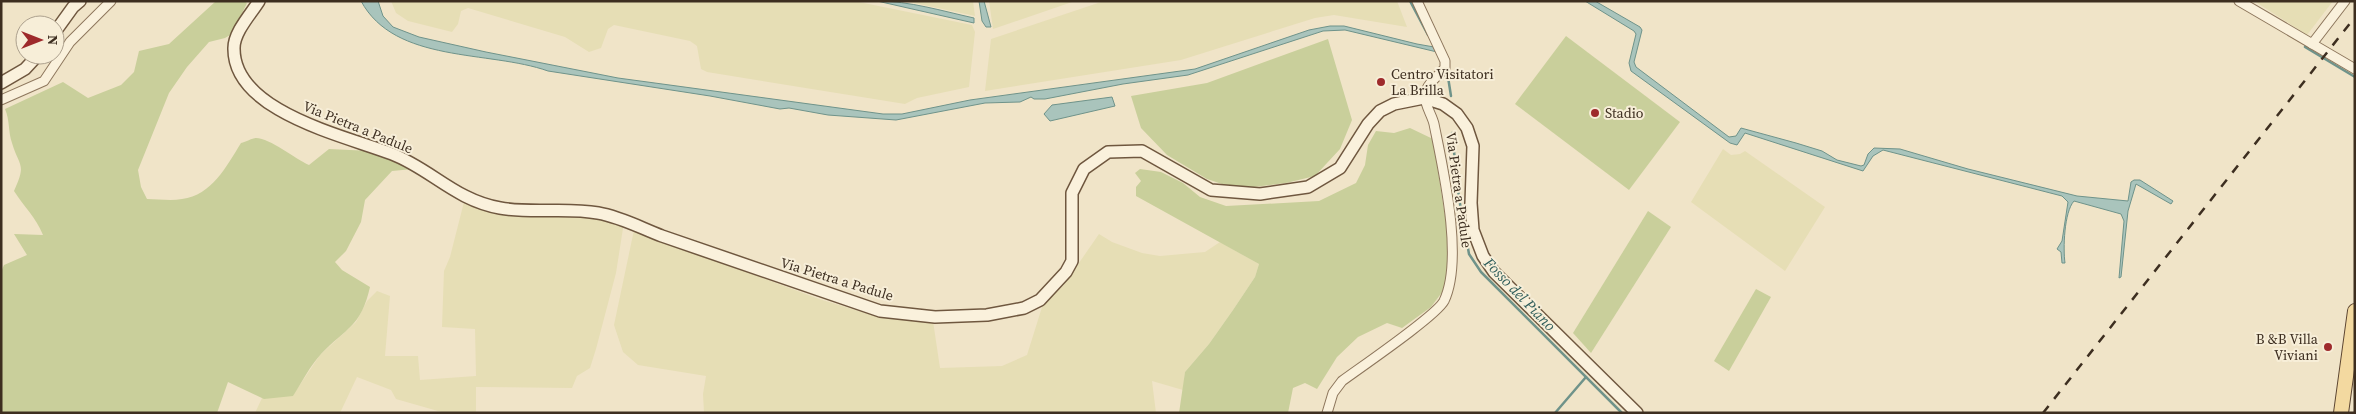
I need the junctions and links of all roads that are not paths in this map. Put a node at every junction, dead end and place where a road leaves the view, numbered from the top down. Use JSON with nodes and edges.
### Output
{"nodes":[{"id":1,"x":80,"y":1,"type":"edge"},
{"id":2,"x":112,"y":1,"type":"edge"},
{"id":3,"x":259,"y":1,"type":"edge"},
{"id":4,"x":1416,"y":1,"type":"edge"},
{"id":5,"x":2239,"y":1,"type":"edge"},
{"id":6,"x":2345,"y":1,"type":"edge"},
{"id":7,"x":253,"y":7,"type":"edge"},
{"id":8,"x":65,"y":18,"type":"edge"},
{"id":9,"x":2308,"y":42,"type":"junction"},
{"id":10,"x":28,"y":65,"type":"edge"},
{"id":11,"x":2355,"y":68,"type":"edge"},
{"id":12,"x":1,"y":82,"type":"edge"},
{"id":13,"x":1424,"y":98,"type":"junction"},
{"id":14,"x":1,"y":100,"type":"edge"},
{"id":15,"x":2355,"y":311,"type":"edge"},
{"id":16,"x":1327,"y":413,"type":"edge"},
{"id":17,"x":1637,"y":413,"type":"edge"},
{"id":18,"x":2341,"y":413,"type":"edge"}],
"edges":[{"from":1,"to":8,"type":"street"},
{"from":2,"to":14,"type":"street"},
{"from":3,"to":7,"type":"street","name":"Via Pietra a Padule"},
{"from":4,"to":13,"type":"street"},
{"from":5,"to":9,"type":"street"},
{"from":6,"to":9,"type":"street"},
{"from":7,"to":13,"type":"street","name":"Via Pietra a Padule"},
{"from":9,"to":11,"type":"street"},
{"from":10,"to":12,"type":"street"},
{"from":13,"to":16,"type":"street","name":"Via Pietra a Padule"},
{"from":13,"to":17,"type":"street","name":"Via Pietra a Padule"},
{"from":15,"to":18,"type":"main road"}]}
